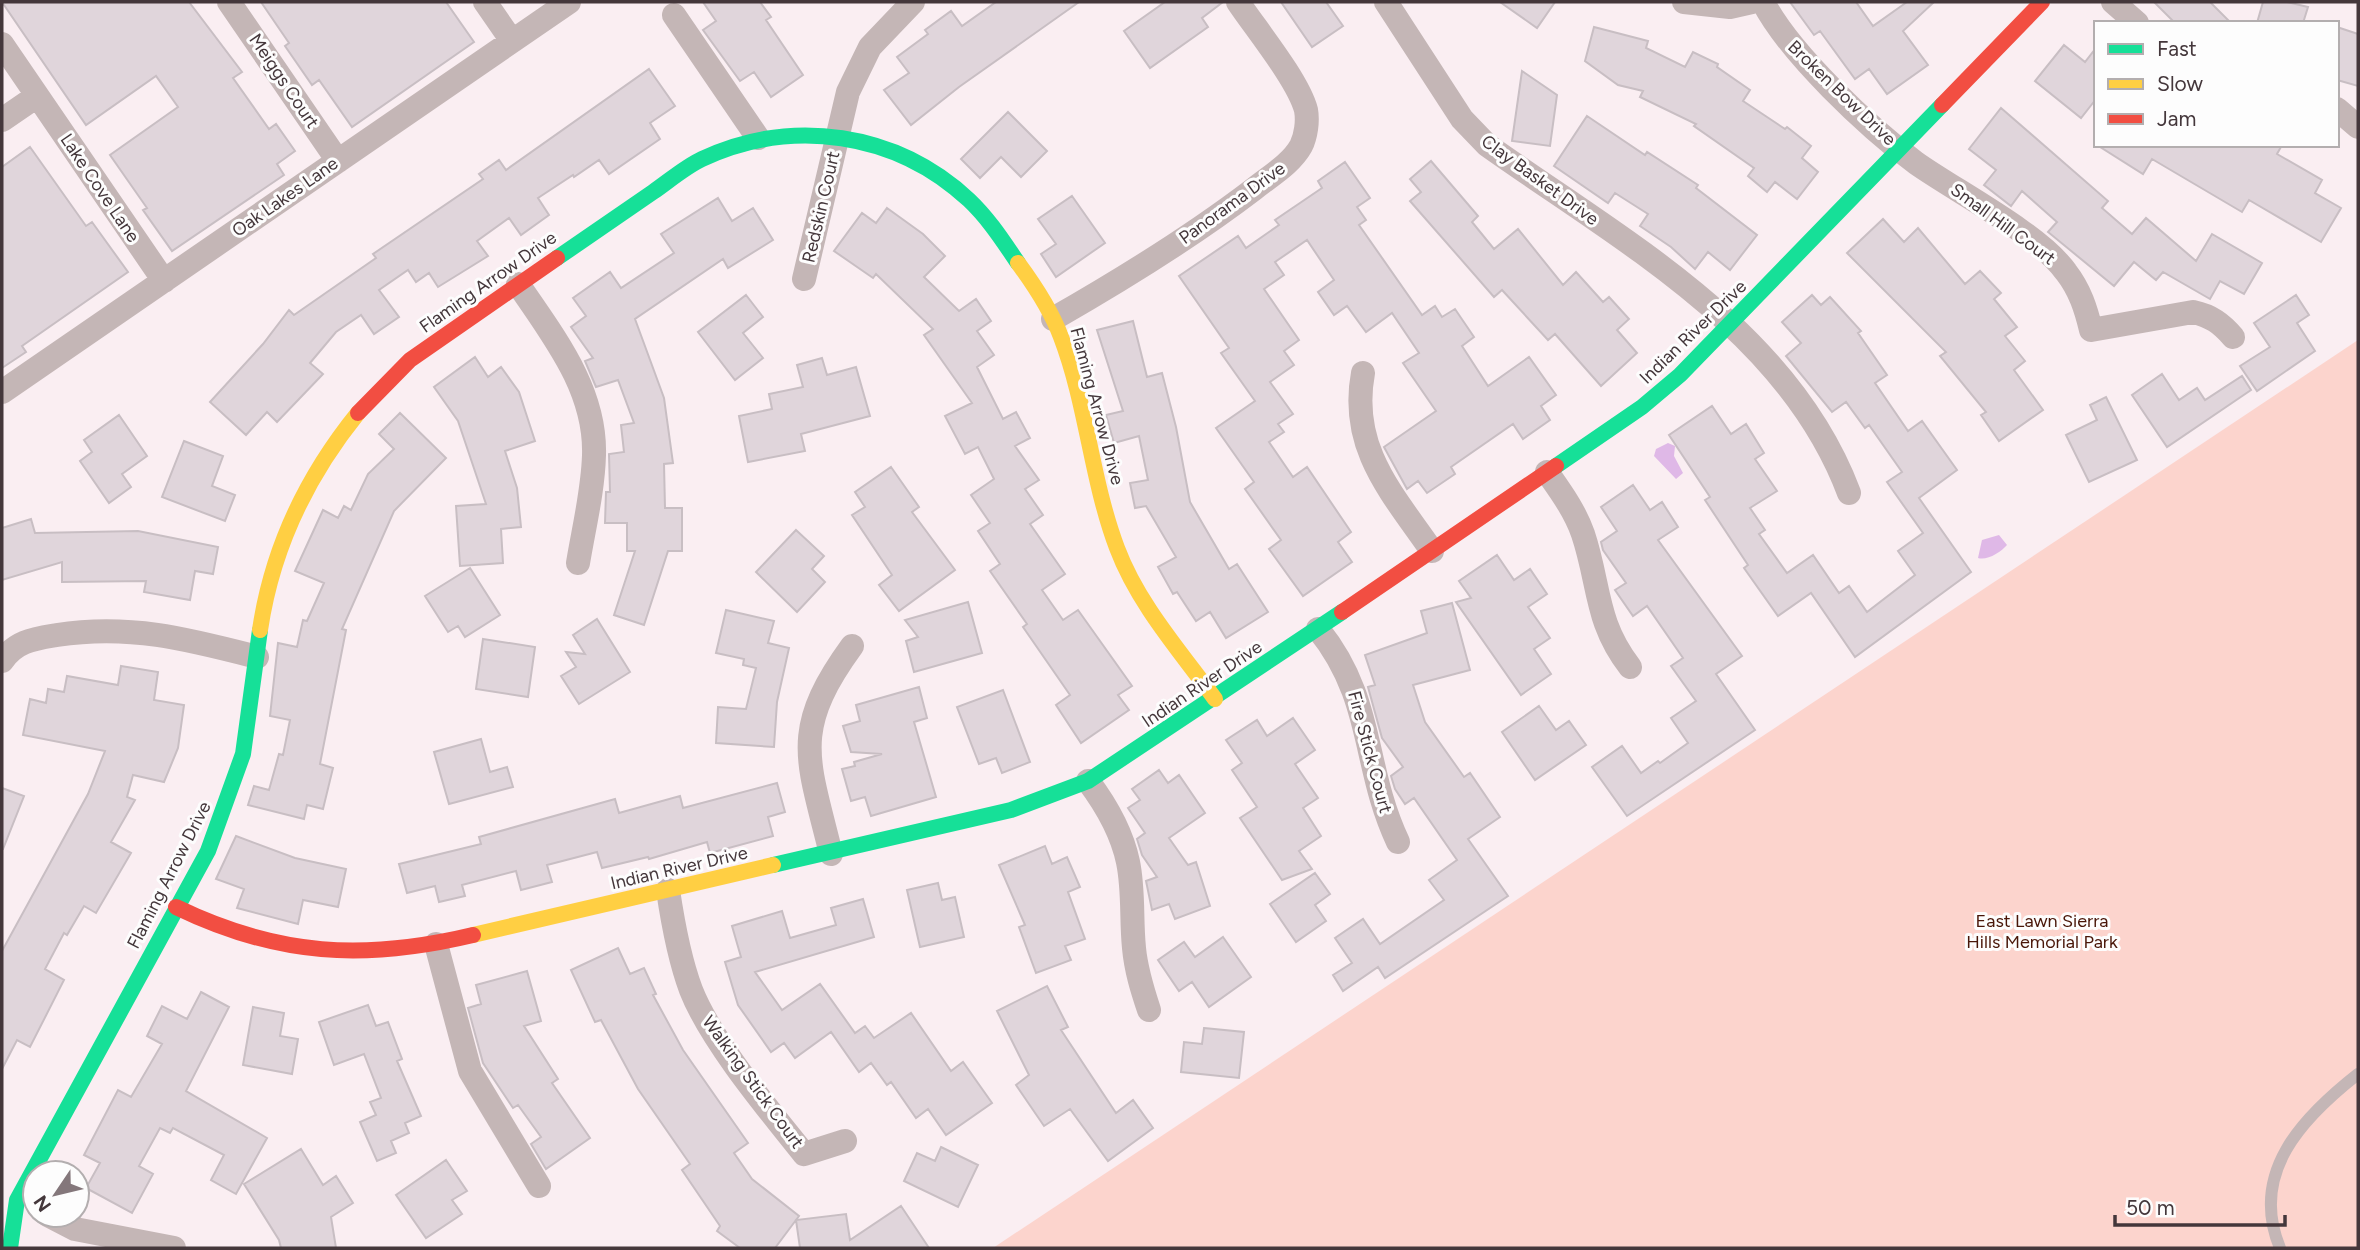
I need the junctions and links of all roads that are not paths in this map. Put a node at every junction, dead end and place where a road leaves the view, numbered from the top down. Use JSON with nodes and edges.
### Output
{"nodes":[{"id":1,"x":229,"y":2,"type":"edge"},
{"id":2,"x":485,"y":2,"type":"edge"},
{"id":3,"x":569,"y":2,"type":"edge"},
{"id":4,"x":913,"y":2,"type":"edge"},
{"id":5,"x":1238,"y":2,"type":"edge"},
{"id":6,"x":1386,"y":2,"type":"edge"},
{"id":7,"x":1684,"y":2,"type":"edge"},
{"id":8,"x":1752,"y":2,"type":"edge"},
{"id":9,"x":1763,"y":2,"type":"edge"},
{"id":10,"x":2042,"y":2,"type":"edge"},
{"id":11,"x":2113,"y":2,"type":"edge"},
{"id":12,"x":674,"y":15,"type":"dead end"},
{"id":13,"x":2135,"y":21,"type":"edge"},
{"id":14,"x":512,"y":41,"type":"junction"},
{"id":15,"x":2,"y":44,"type":"edge"},
{"id":16,"x":37,"y":96,"type":"junction"},
{"id":17,"x":2339,"y":111,"type":"edge"},
{"id":18,"x":2,"y":120,"type":"edge"},
{"id":19,"x":2358,"y":128,"type":"edge"},
{"id":20,"x":837,"y":135,"type":"junction"},
{"id":21,"x":758,"y":138,"type":"junction"},
{"id":22,"x":1899,"y":149,"type":"junction"},
{"id":23,"x":338,"y":161,"type":"junction"},
{"id":24,"x":804,"y":279,"type":"dead end"},
{"id":25,"x":164,"y":281,"type":"junction"},
{"id":26,"x":518,"y":284,"type":"junction"},
{"id":27,"x":1053,"y":319,"type":"junction"},
{"id":28,"x":1731,"y":323,"type":"junction"},
{"id":29,"x":2233,"y":337,"type":"dead end"},
{"id":30,"x":1363,"y":373,"type":"dead end"},
{"id":31,"x":2,"y":392,"type":"edge"},
{"id":32,"x":1548,"y":472,"type":"junction"},
{"id":33,"x":1849,"y":493,"type":"dead end"},
{"id":34,"x":1432,"y":551,"type":"junction"},
{"id":35,"x":578,"y":563,"type":"dead end"},
{"id":36,"x":1318,"y":629,"type":"junction"},
{"id":37,"x":852,"y":646,"type":"dead end"},
{"id":38,"x":257,"y":657,"type":"junction"},
{"id":39,"x":2,"y":661,"type":"edge"},
{"id":40,"x":1630,"y":667,"type":"dead end"},
{"id":41,"x":1214,"y":699,"type":"junction"},
{"id":42,"x":1088,"y":781,"type":"junction"},
{"id":43,"x":1398,"y":842,"type":"dead end"},
{"id":44,"x":831,"y":854,"type":"junction"},
{"id":45,"x":668,"y":890,"type":"junction"},
{"id":46,"x":176,"y":907,"type":"junction"},
{"id":47,"x":436,"y":944,"type":"junction"},
{"id":48,"x":1149,"y":1010,"type":"dead end"},
{"id":49,"x":2358,"y":1074,"type":"edge"},
{"id":50,"x":845,"y":1141,"type":"dead end"},
{"id":51,"x":539,"y":1186,"type":"dead end"},
{"id":52,"x":18,"y":1200,"type":"edge"},
{"id":53,"x":75,"y":1229,"type":"edge"},
{"id":54,"x":10,"y":1248,"type":"edge"},
{"id":55,"x":174,"y":1248,"type":"edge"},
{"id":56,"x":2280,"y":1248,"type":"edge"}],
"edges":[{"from":1,"to":23,"type":"street","name":"Meiggs Court"},
{"from":2,"to":14,"type":"street"},
{"from":3,"to":14,"type":"street","name":"Oak Lakes Lane"},
{"from":4,"to":20,"type":"street","name":"Redskin Court"},
{"from":5,"to":27,"type":"street","name":"Panorama Drive"},
{"from":6,"to":28,"type":"street","name":"Clay Basket Drive"},
{"from":7,"to":8,"type":"street"},
{"from":9,"to":22,"type":"street","name":"Broken Bow Drive"},
{"from":10,"to":22,"type":"street","name":"Indian River Drive"},
{"from":11,"to":13,"type":"street"},
{"from":12,"to":21,"type":"street"},
{"from":14,"to":23,"type":"street","name":"Oak Lakes Lane"},
{"from":15,"to":16,"type":"street","name":"Lake Cove Lane"},
{"from":16,"to":18,"type":"street"},
{"from":16,"to":25,"type":"street","name":"Lake Cove Lane"},
{"from":17,"to":19,"type":"street"},
{"from":20,"to":21,"type":"street","name":"Flaming Arrow Drive"},
{"from":20,"to":24,"type":"street","name":"Redskin Court"},
{"from":20,"to":27,"type":"street","name":"Flaming Arrow Drive"},
{"from":21,"to":26,"type":"street","name":"Flaming Arrow Drive"},
{"from":22,"to":28,"type":"street","name":"Indian River Drive"},
{"from":22,"to":29,"type":"street","name":"Small Hill Court"},
{"from":23,"to":25,"type":"street","name":"Oak Lakes Lane"},
{"from":25,"to":31,"type":"street","name":"Oak Lakes Lane"},
{"from":26,"to":35,"type":"street"},
{"from":26,"to":38,"type":"street","name":"Flaming Arrow Drive"},
{"from":27,"to":41,"type":"street","name":"Flaming Arrow Drive"},
{"from":28,"to":32,"type":"street","name":"Indian River Drive"},
{"from":28,"to":33,"type":"street","name":"Clay Basket Drive"},
{"from":30,"to":34,"type":"street"},
{"from":32,"to":34,"type":"street","name":"Indian River Drive"},
{"from":32,"to":40,"type":"street"},
{"from":34,"to":36,"type":"street","name":"Indian River Drive"},
{"from":36,"to":41,"type":"street","name":"Indian River Drive"},
{"from":36,"to":43,"type":"street","name":"Fire Stick Court"},
{"from":37,"to":44,"type":"street"},
{"from":38,"to":39,"type":"street"},
{"from":38,"to":46,"type":"street","name":"Flaming Arrow Drive"},
{"from":41,"to":42,"type":"street","name":"Indian River Drive"},
{"from":42,"to":44,"type":"street","name":"Indian River Drive"},
{"from":42,"to":48,"type":"street"},
{"from":44,"to":45,"type":"street","name":"Indian River Drive"},
{"from":45,"to":47,"type":"street","name":"Indian River Drive"},
{"from":45,"to":50,"type":"street","name":"Walking Stick Court"},
{"from":46,"to":47,"type":"street","name":"Indian River Drive"},
{"from":46,"to":52,"type":"street","name":"Flaming Arrow Drive"},
{"from":47,"to":51,"type":"street"},
{"from":49,"to":56,"type":"lane"},
{"from":52,"to":54,"type":"street","name":"Flaming Arrow Drive"},
{"from":53,"to":55,"type":"street"}]}
